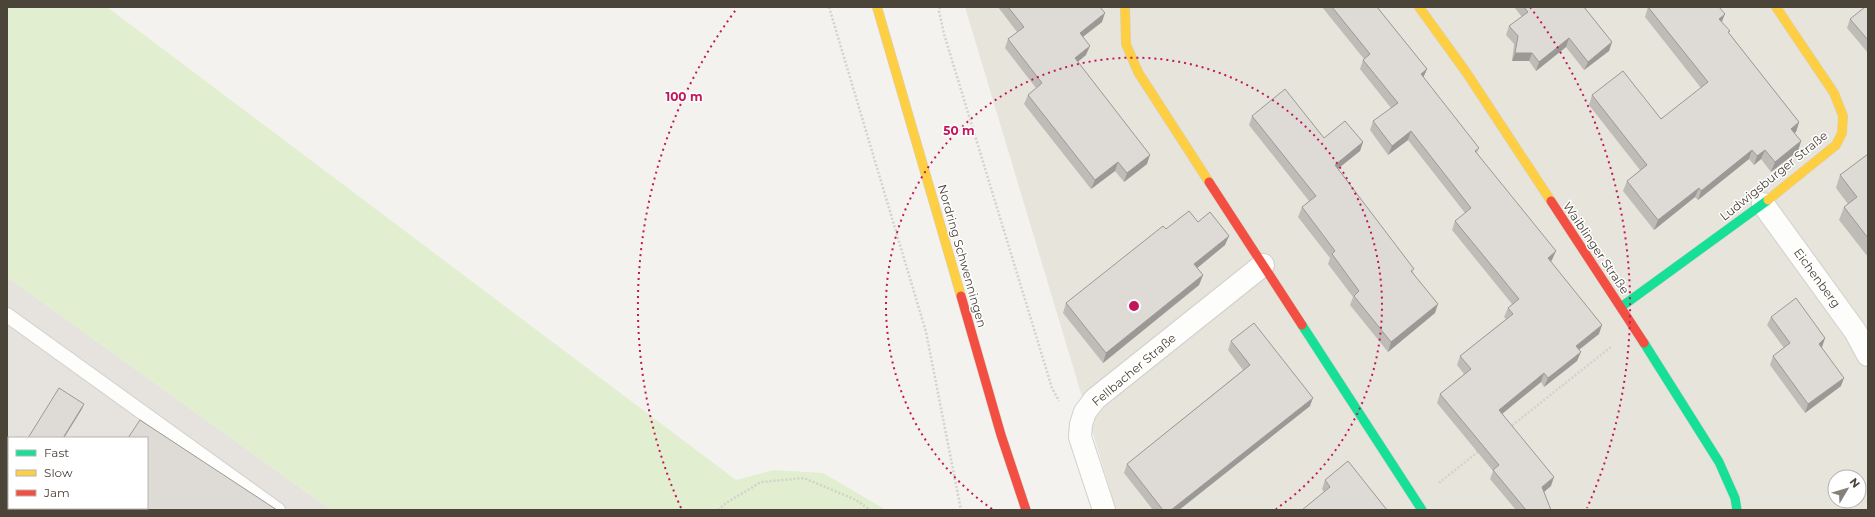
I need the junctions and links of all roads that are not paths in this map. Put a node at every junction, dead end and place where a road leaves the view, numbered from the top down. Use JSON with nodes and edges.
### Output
{"nodes":[{"id":1,"x":877,"y":7,"type":"edge"},
{"id":2,"x":1125,"y":7,"type":"edge"},
{"id":3,"x":1419,"y":7,"type":"edge"},
{"id":4,"x":1776,"y":7,"type":"edge"},
{"id":5,"x":1763,"y":204,"type":"junction"},
{"id":6,"x":1264,"y":265,"type":"junction"},
{"id":7,"x":1621,"y":308,"type":"junction"},
{"id":8,"x":7,"y":315,"type":"edge"},
{"id":9,"x":1868,"y":355,"type":"edge"},
{"id":10,"x":278,"y":510,"type":"edge"},
{"id":11,"x":1026,"y":510,"type":"edge"},
{"id":12,"x":1104,"y":510,"type":"edge"},
{"id":13,"x":1422,"y":510,"type":"edge"},
{"id":14,"x":1737,"y":510,"type":"edge"}],
"edges":[{"from":1,"to":11,"type":"street","name":"Nordring Schwenningen"},
{"from":2,"to":6,"type":"street"},
{"from":3,"to":7,"type":"street","name":"Waiblinger Straße"},
{"from":4,"to":5,"type":"street","name":"Ludwigsburger Straße"},
{"from":5,"to":7,"type":"street","name":"Ludwigsburger Straße"},
{"from":5,"to":9,"type":"street","name":"Eichenberg"},
{"from":6,"to":12,"type":"street","name":"Fellbacher Straße"},
{"from":6,"to":13,"type":"street"},
{"from":7,"to":14,"type":"street","name":"Waiblinger Straße"},
{"from":8,"to":10,"type":"lane"}]}
